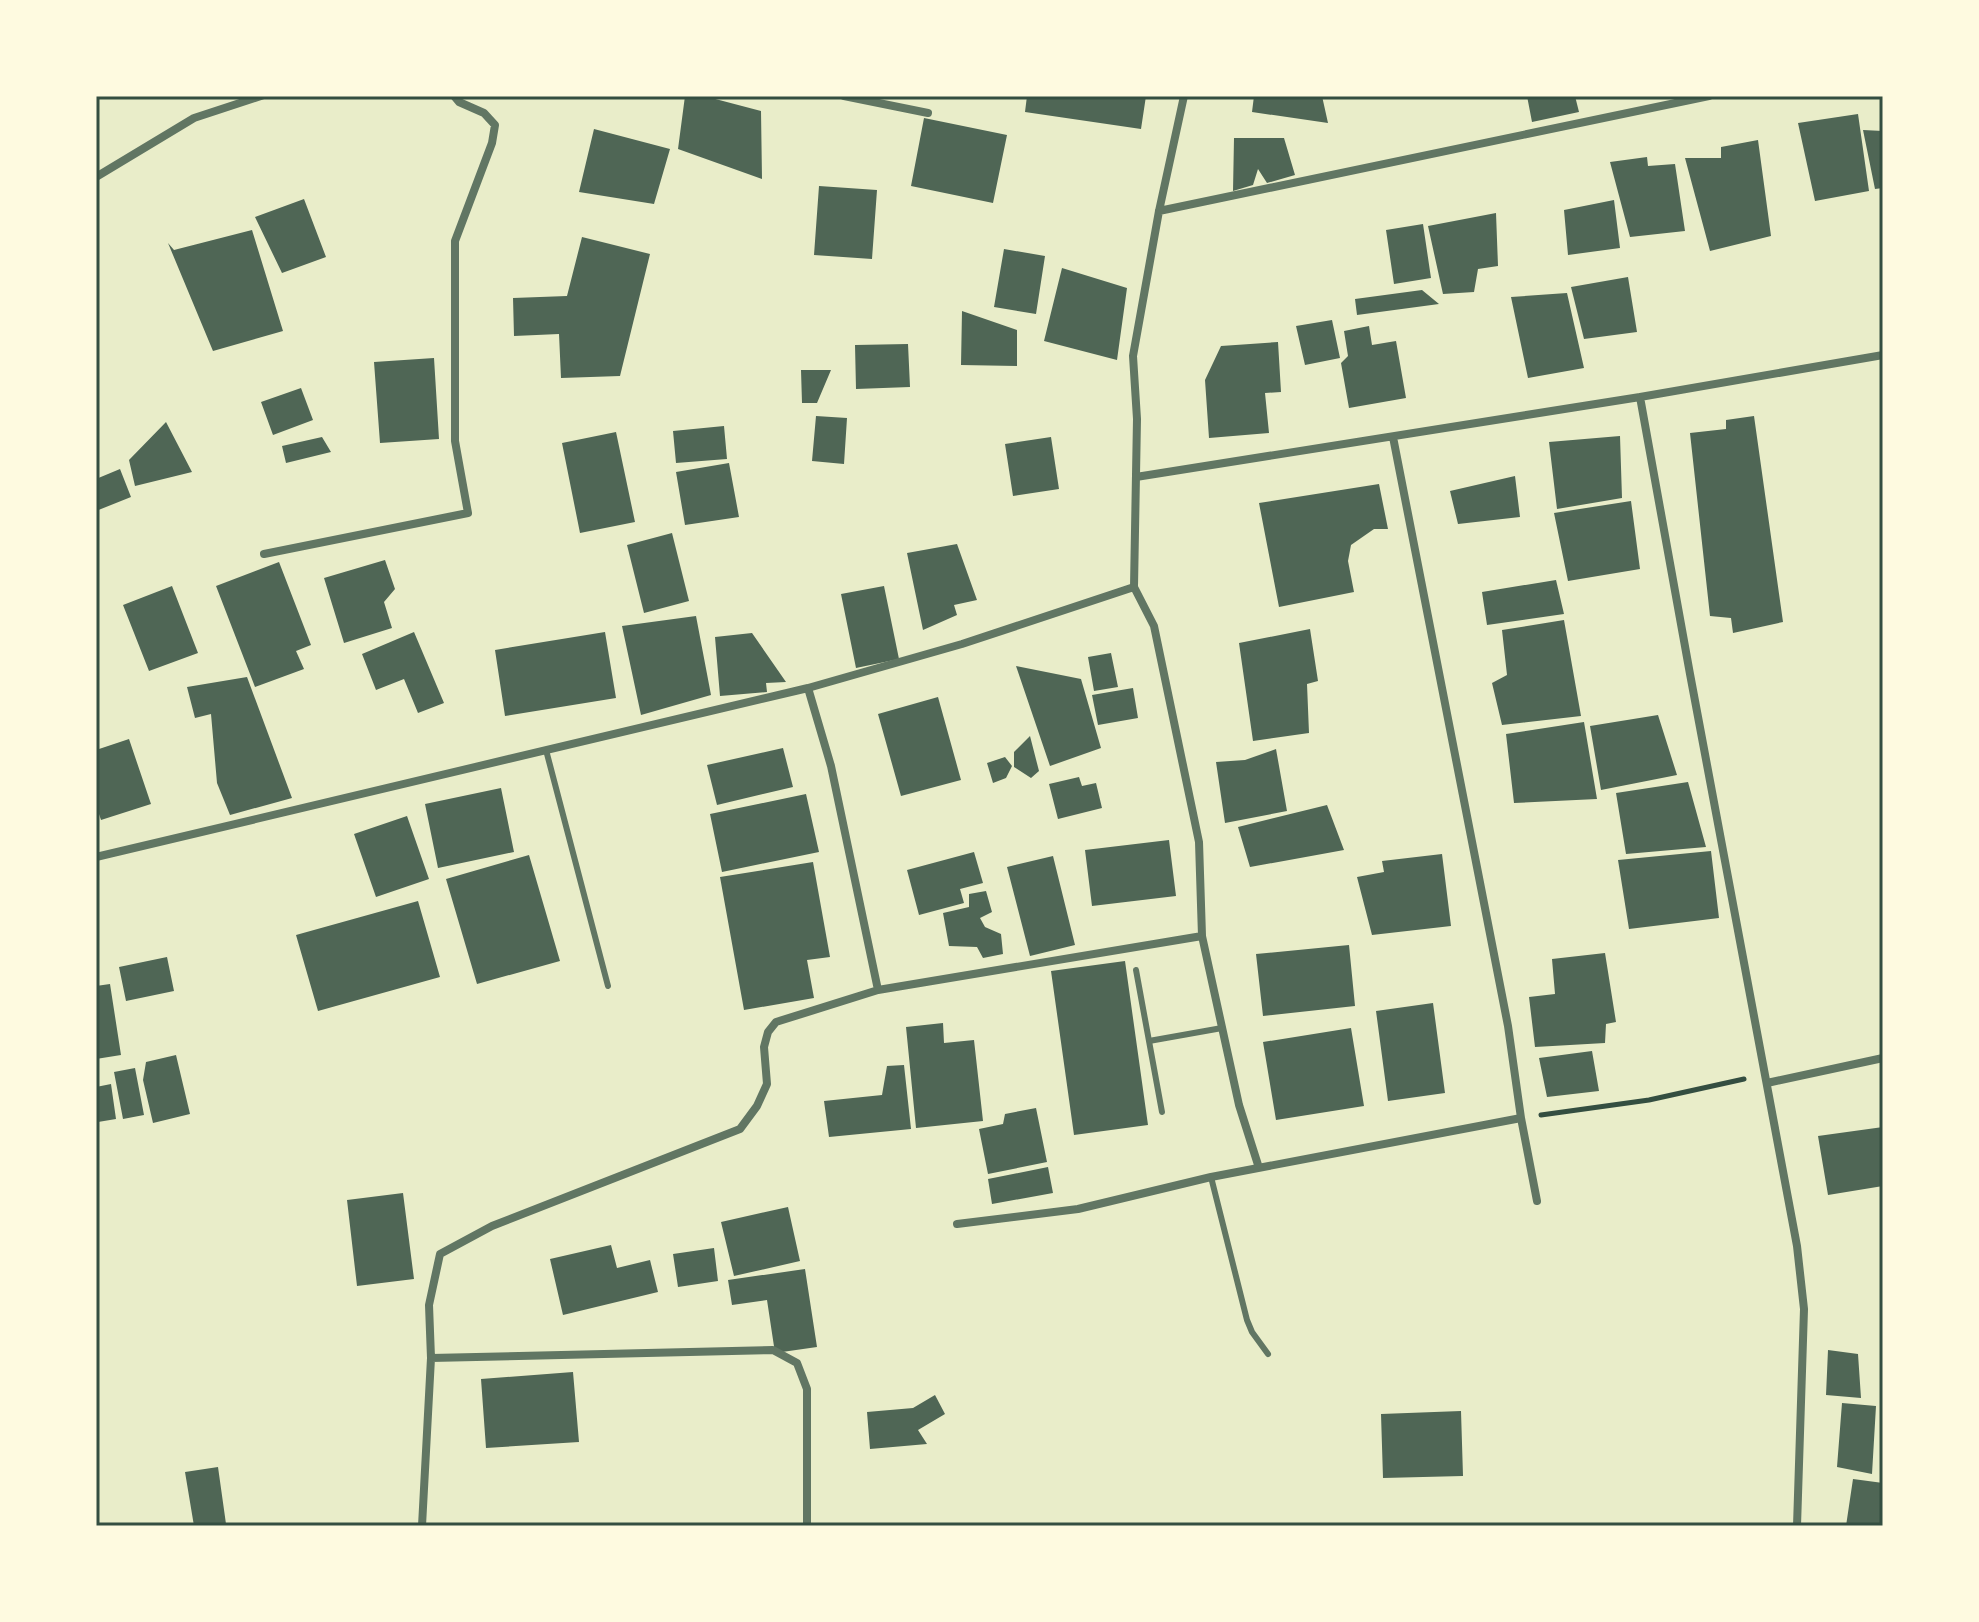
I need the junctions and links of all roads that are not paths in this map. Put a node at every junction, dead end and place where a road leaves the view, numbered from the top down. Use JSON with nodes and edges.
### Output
{"nodes":[{"id":1,"x":261,"y":96,"type":"edge"},
{"id":2,"x":454,"y":96,"type":"edge"},
{"id":3,"x":844,"y":96,"type":"edge"},
{"id":4,"x":1184,"y":96,"type":"edge"},
{"id":5,"x":1709,"y":96,"type":"edge"},
{"id":6,"x":928,"y":113,"type":"dead end"},
{"id":7,"x":96,"y":177,"type":"edge"},
{"id":8,"x":1159,"y":211,"type":"junction"},
{"id":9,"x":1883,"y":355,"type":"edge"},
{"id":10,"x":1640,"y":397,"type":"junction"},
{"id":11,"x":1393,"y":437,"type":"junction"},
{"id":12,"x":1136,"y":477,"type":"junction"},
{"id":13,"x":264,"y":554,"type":"dead end"},
{"id":14,"x":1134,"y":587,"type":"junction"},
{"id":15,"x":808,"y":688,"type":"junction"},
{"id":16,"x":546,"y":750,"type":"junction"},
{"id":17,"x":96,"y":857,"type":"edge"},
{"id":18,"x":1202,"y":936,"type":"junction"},
{"id":19,"x":1136,"y":970,"type":"dead end"},
{"id":20,"x":608,"y":986,"type":"dead end"},
{"id":21,"x":878,"y":990,"type":"junction"},
{"id":22,"x":1222,"y":1028,"type":"junction"},
{"id":23,"x":1149,"y":1041,"type":"junction"},
{"id":24,"x":1883,"y":1058,"type":"edge"},
{"id":25,"x":1766,"y":1079,"type":"junction"},
{"id":26,"x":1162,"y":1112,"type":"dead end"},
{"id":27,"x":1521,"y":1118,"type":"junction"},
{"id":28,"x":1259,"y":1168,"type":"junction"},
{"id":29,"x":1211,"y":1177,"type":"junction"},
{"id":30,"x":1537,"y":1201,"type":"dead end"},
{"id":31,"x":957,"y":1224,"type":"dead end"},
{"id":32,"x":1268,"y":1354,"type":"dead end"},
{"id":33,"x":431,"y":1358,"type":"junction"},
{"id":34,"x":422,"y":1526,"type":"edge"},
{"id":35,"x":807,"y":1526,"type":"edge"},
{"id":36,"x":1797,"y":1526,"type":"edge"}],
"edges":[{"from":1,"to":7,"type":"street"},
{"from":2,"to":13,"type":"street"},
{"from":3,"to":6,"type":"street"},
{"from":4,"to":8,"type":"street"},
{"from":5,"to":8,"type":"street"},
{"from":8,"to":12,"type":"street"},
{"from":9,"to":10,"type":"street"},
{"from":10,"to":11,"type":"street"},
{"from":10,"to":25,"type":"street"},
{"from":11,"to":12,"type":"street"},
{"from":11,"to":27,"type":"street"},
{"from":12,"to":14,"type":"street"},
{"from":14,"to":15,"type":"street"},
{"from":14,"to":18,"type":"street"},
{"from":15,"to":16,"type":"street"},
{"from":15,"to":21,"type":"street"},
{"from":16,"to":17,"type":"street"},
{"from":16,"to":20,"type":"lane"},
{"from":18,"to":21,"type":"street"},
{"from":18,"to":22,"type":"street"},
{"from":19,"to":23,"type":"lane"},
{"from":21,"to":33,"type":"street"},
{"from":22,"to":23,"type":"lane"},
{"from":22,"to":28,"type":"street"},
{"from":23,"to":26,"type":"lane"},
{"from":24,"to":25,"type":"street"},
{"from":25,"to":36,"type":"street"},
{"from":27,"to":28,"type":"street"},
{"from":27,"to":30,"type":"street"},
{"from":28,"to":29,"type":"street"},
{"from":29,"to":31,"type":"street"},
{"from":29,"to":32,"type":"lane"},
{"from":33,"to":34,"type":"street"},
{"from":33,"to":35,"type":"street"}]}
